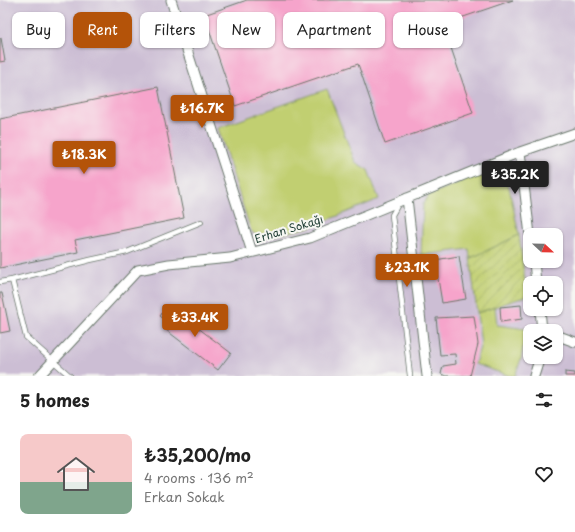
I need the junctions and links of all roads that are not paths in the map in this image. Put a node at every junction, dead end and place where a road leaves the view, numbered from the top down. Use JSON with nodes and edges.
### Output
{"nodes":[{"id":1,"x":171,"y":0,"type":"edge"},
{"id":2,"x":575,"y":133,"type":"edge"},
{"id":3,"x":520,"y":152,"type":"junction"},
{"id":4,"x":407,"y":198,"type":"junction"},
{"id":5,"x":395,"y":203,"type":"junction"},
{"id":6,"x":201,"y":222,"type":"dead end"},
{"id":7,"x":529,"y":228,"type":"edge"},
{"id":8,"x":252,"y":252,"type":"junction"},
{"id":9,"x":12,"y":280,"type":"junction"},
{"id":10,"x":0,"y":282,"type":"edge"},
{"id":11,"x":563,"y":338,"type":"edge"},
{"id":12,"x":575,"y":342,"type":"edge"},
{"id":13,"x":54,"y":361,"type":"junction"},
{"id":14,"x":538,"y":364,"type":"edge"},
{"id":15,"x":39,"y":376,"type":"edge"},
{"id":16,"x":70,"y":376,"type":"edge"},
{"id":17,"x":410,"y":376,"type":"edge"},
{"id":18,"x":428,"y":376,"type":"edge"},
{"id":19,"x":534,"y":376,"type":"edge"}],
"edges":[{"from":1,"to":8,"type":"street"},
{"from":2,"to":3,"type":"street","name":"Erhan Sokağı"},
{"from":3,"to":4,"type":"street","name":"Erhan Sokağı"},
{"from":3,"to":7,"type":"street"},
{"from":4,"to":5,"type":"street","name":"Erhan Sokağı"},
{"from":4,"to":18,"type":"street"},
{"from":5,"to":8,"type":"street","name":"Erhan Sokağı"},
{"from":5,"to":17,"type":"lane"},
{"from":6,"to":9,"type":"lane"},
{"from":8,"to":13,"type":"street","name":"Erhan Sokağı"},
{"from":9,"to":10,"type":"lane"},
{"from":9,"to":13,"type":"lane"},
{"from":11,"to":12,"type":"street"},
{"from":13,"to":15,"type":"street","name":"Erhan Sokağı"},
{"from":13,"to":16,"type":"lane"},
{"from":14,"to":19,"type":"street"}]}
